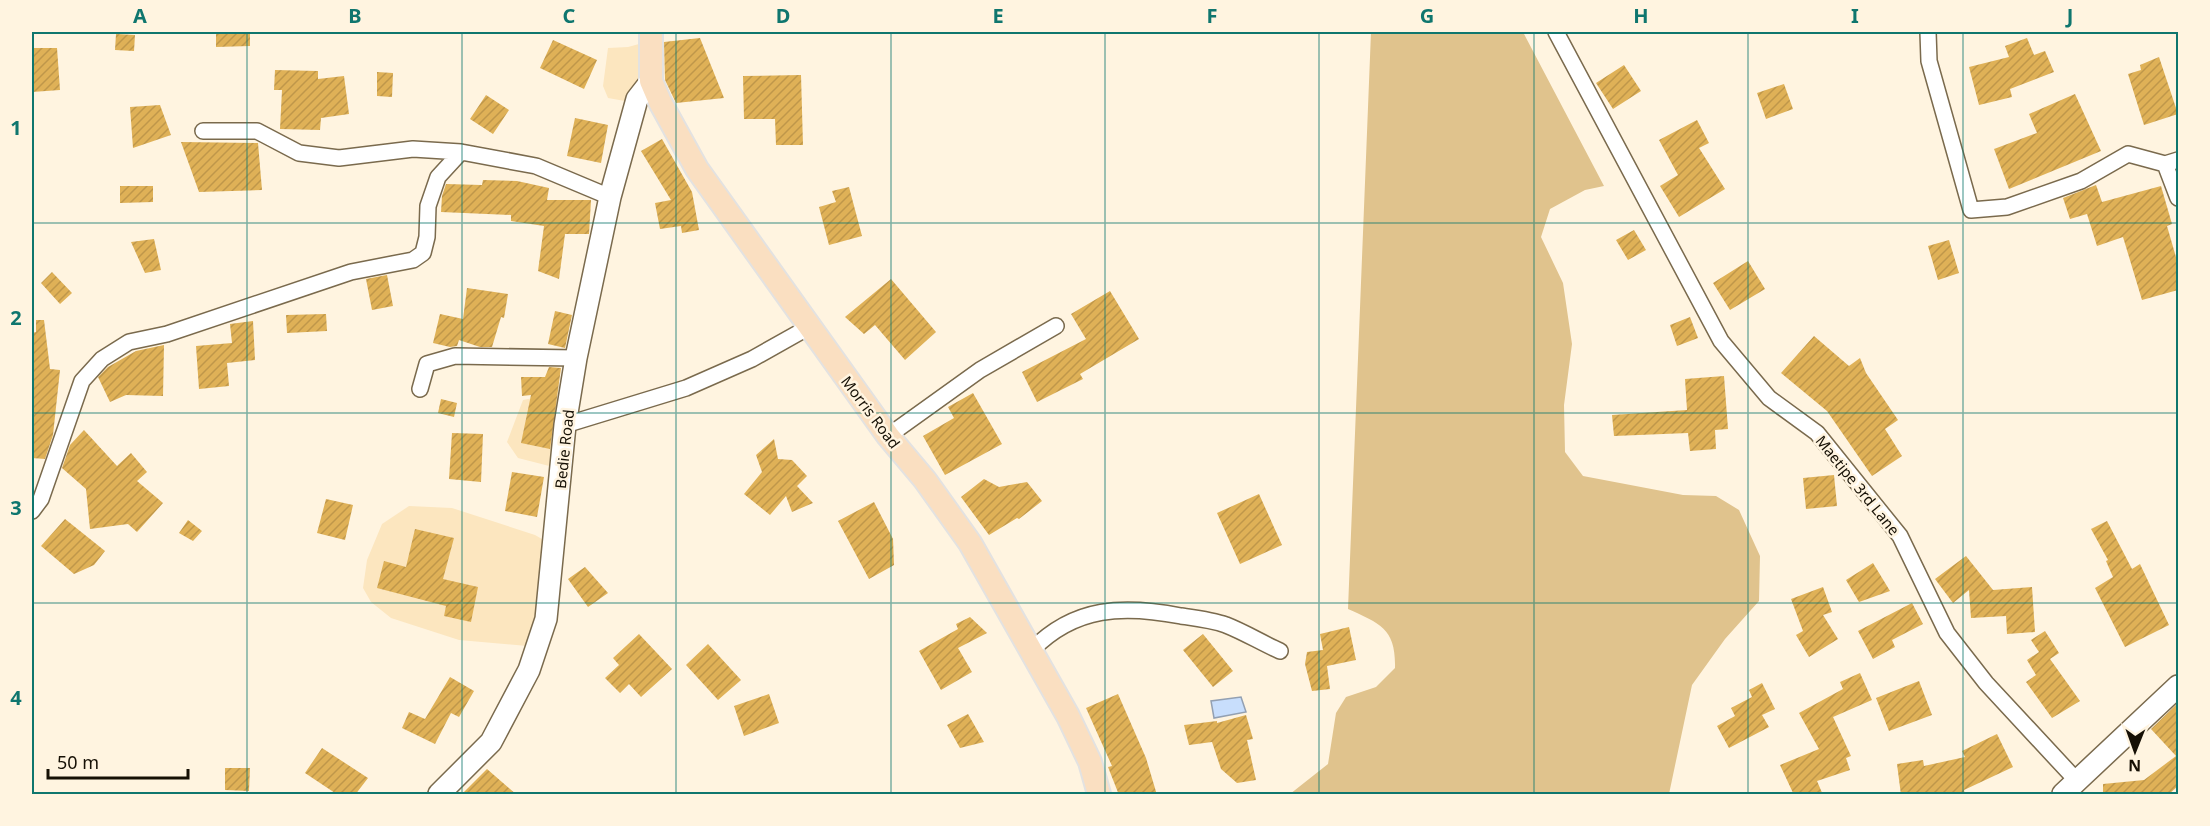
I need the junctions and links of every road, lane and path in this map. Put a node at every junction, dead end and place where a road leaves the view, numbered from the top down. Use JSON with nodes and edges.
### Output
{"nodes":[{"id":1,"x":651,"y":32,"type":"edge"},
{"id":2,"x":1556,"y":32,"type":"edge"},
{"id":3,"x":1928,"y":32,"type":"edge"},
{"id":4,"x":651,"y":81,"type":"junction"},
{"id":5,"x":203,"y":131,"type":"dead end"},
{"id":6,"x":461,"y":152,"type":"junction"},
{"id":7,"x":2172,"y":162,"type":"edge"},
{"id":8,"x":610,"y":197,"type":"junction"},
{"id":9,"x":2178,"y":198,"type":"edge"},
{"id":10,"x":1056,"y":326,"type":"dead end"},
{"id":11,"x":809,"y":327,"type":"junction"},
{"id":12,"x":576,"y":358,"type":"junction"},
{"id":13,"x":420,"y":389,"type":"dead end"},
{"id":14,"x":565,"y":425,"type":"junction"},
{"id":15,"x":888,"y":436,"type":"junction"},
{"id":16,"x":32,"y":511,"type":"edge"},
{"id":17,"x":1032,"y":650,"type":"junction"},
{"id":18,"x":1280,"y":651,"type":"dead end"},
{"id":19,"x":2178,"y":686,"type":"edge"},
{"id":20,"x":2070,"y":788,"type":"edge"},
{"id":21,"x":439,"y":795,"type":"edge"},
{"id":22,"x":1099,"y":795,"type":"edge"}],
"edges":[{"from":1,"to":4,"type":"main road","name":"Morris Road"},
{"from":2,"to":20,"type":"street","name":"Maetipe 3rd Lane"},
{"from":3,"to":7,"type":"street"},
{"from":4,"to":8,"type":"street","name":"Bedie Road"},
{"from":4,"to":11,"type":"main road","name":"Morris Road"},
{"from":5,"to":6,"type":"street"},
{"from":6,"to":8,"type":"street"},
{"from":6,"to":16,"type":"street"},
{"from":7,"to":9,"type":"street"},
{"from":8,"to":12,"type":"street","name":"Bedie Road"},
{"from":10,"to":15,"type":"street"},
{"from":11,"to":14,"type":"street"},
{"from":11,"to":15,"type":"main road","name":"Morris Road"},
{"from":12,"to":13,"type":"street"},
{"from":12,"to":14,"type":"street","name":"Bedie Road"},
{"from":14,"to":21,"type":"street","name":"Bedie Road"},
{"from":15,"to":17,"type":"main road","name":"Morris Road"},
{"from":17,"to":18,"type":"street"},
{"from":17,"to":22,"type":"main road","name":"Morris Road"},
{"from":19,"to":20,"type":"street"}]}
